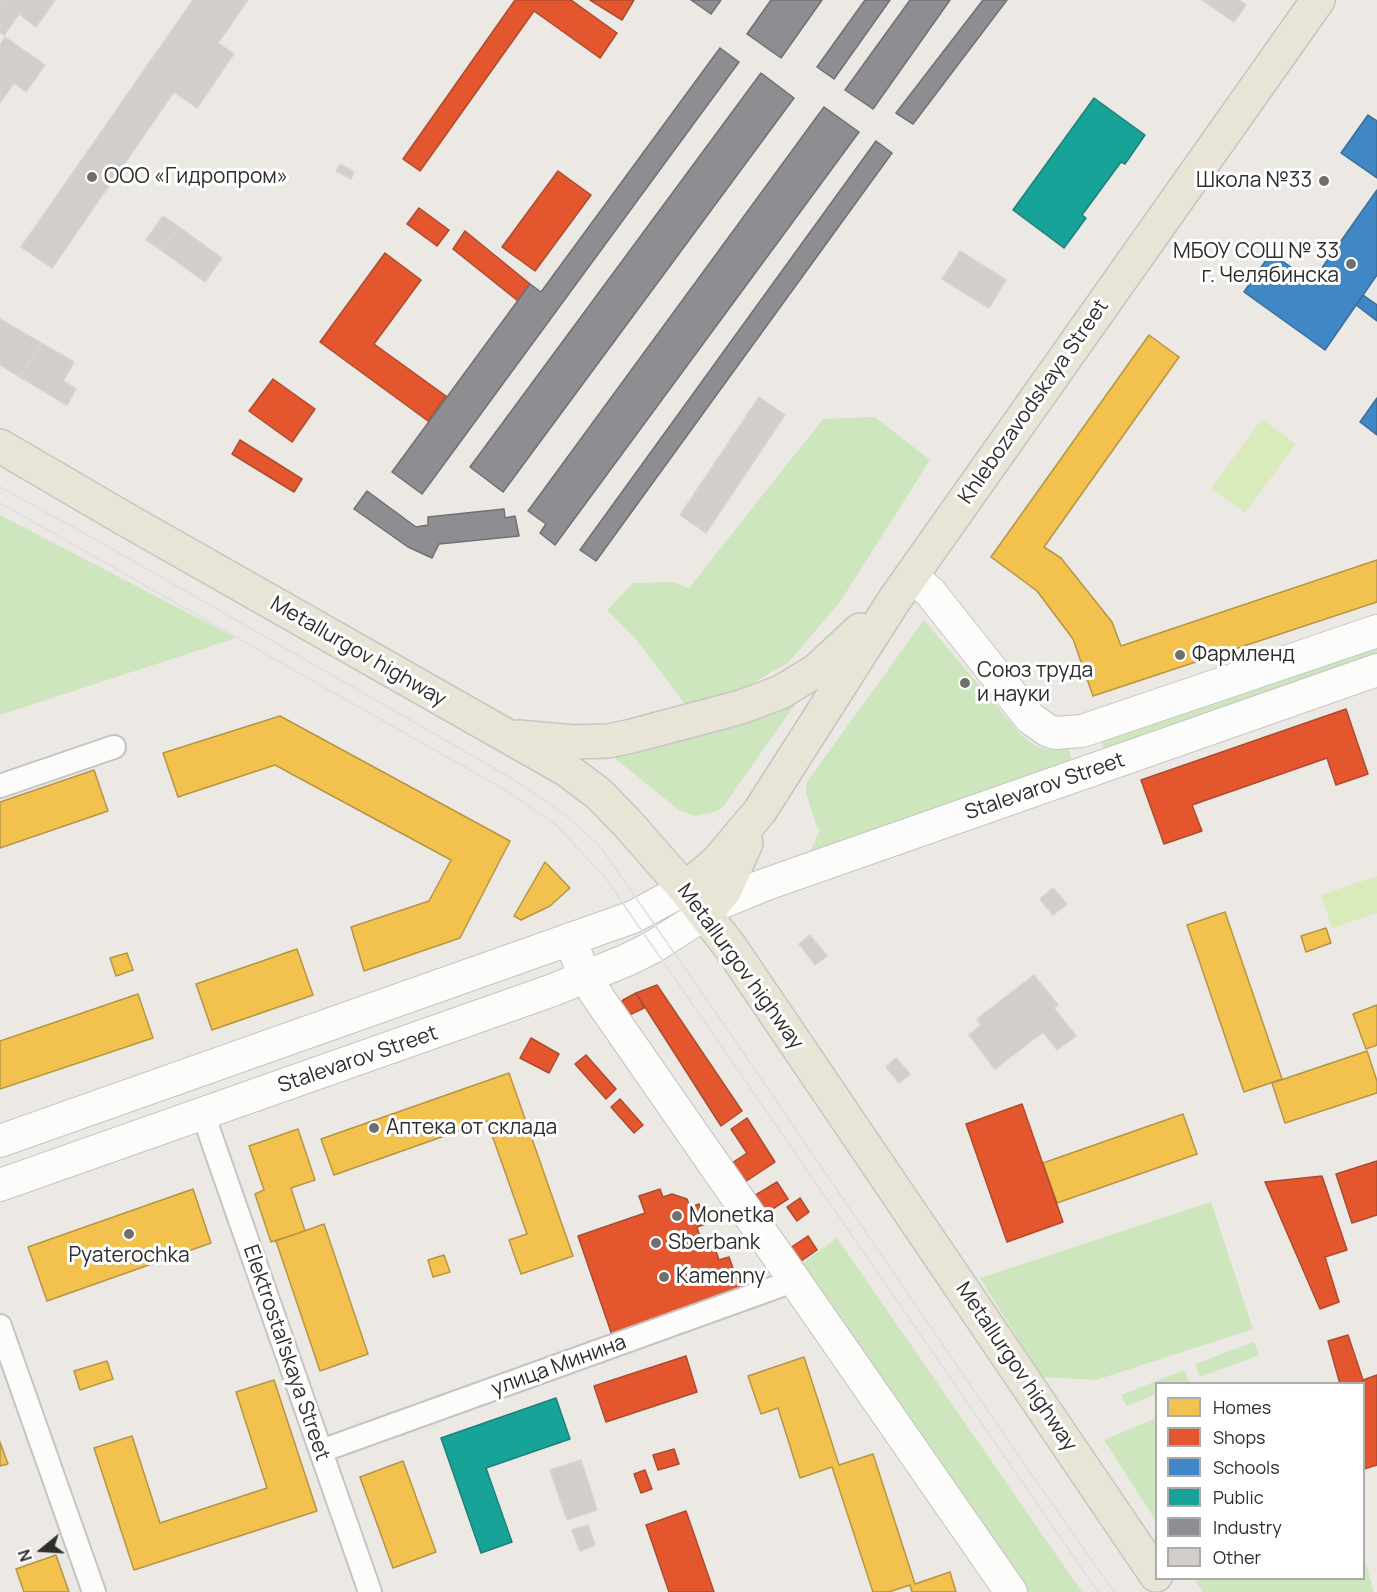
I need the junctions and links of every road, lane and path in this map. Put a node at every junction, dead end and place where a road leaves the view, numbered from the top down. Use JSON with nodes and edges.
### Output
{"nodes":[{"id":1,"x":1318,"y":0,"type":"edge"},
{"id":2,"x":0,"y":446,"type":"edge"},
{"id":3,"x":903,"y":587,"type":"junction"},
{"id":4,"x":1377,"y":631,"type":"edge"},
{"id":5,"x":1377,"y":670,"type":"edge"},
{"id":6,"x":1082,"y":731,"type":"junction"},
{"id":7,"x":506,"y":736,"type":"junction"},
{"id":8,"x":114,"y":747,"type":"dead end"},
{"id":9,"x":1082,"y":774,"type":"junction"},
{"id":10,"x":0,"y":786,"type":"edge"},
{"id":11,"x":760,"y":811,"type":"junction"},
{"id":12,"x":685,"y":889,"type":"junction"},
{"id":13,"x":710,"y":910,"type":"junction"},
{"id":14,"x":570,"y":939,"type":"junction"},
{"id":15,"x":585,"y":977,"type":"junction"},
{"id":16,"x":188,"y":1074,"type":"junction"},
{"id":17,"x":203,"y":1114,"type":"junction"},
{"id":18,"x":0,"y":1141,"type":"edge"},
{"id":19,"x":0,"y":1185,"type":"edge"},
{"id":20,"x":796,"y":1280,"type":"junction"},
{"id":21,"x":0,"y":1326,"type":"edge"},
{"id":22,"x":321,"y":1451,"type":"junction"},
{"id":23,"x":1155,"y":1573,"type":"edge"},
{"id":24,"x":94,"y":1592,"type":"edge"},
{"id":25,"x":370,"y":1592,"type":"edge"},
{"id":26,"x":1011,"y":1592,"type":"edge"}],
"edges":[{"from":1,"to":3,"type":"main road","name":"Khlebozavodskaya Street"},
{"from":2,"to":7,"type":"main road","name":"Metallurgov highway"},
{"from":3,"to":6,"type":"street","name":"Stalevarov Street"},
{"from":3,"to":7,"type":"main road"},
{"from":3,"to":11,"type":"main road","name":"Khlebozavodskaya Street"},
{"from":4,"to":6,"type":"street","name":"Stalevarov Street"},
{"from":5,"to":9,"type":"street","name":"Stalevarov Street"},
{"from":6,"to":9,"type":"street"},
{"from":7,"to":12,"type":"main road","name":"Metallurgov highway"},
{"from":8,"to":10,"type":"street"},
{"from":9,"to":13,"type":"street","name":"Stalevarov Street"},
{"from":11,"to":12,"type":"main road","name":"Khlebozavodskaya Street"},
{"from":11,"to":13,"type":"main road","name":"Khlebozavodskaya Street"},
{"from":12,"to":13,"type":"main road","name":"Metallurgov highway"},
{"from":12,"to":14,"type":"street","name":"Stalevarov Street"},
{"from":13,"to":15,"type":"street","name":"Stalevarov Street"},
{"from":13,"to":23,"type":"main road","name":"Metallurgov highway"},
{"from":14,"to":15,"type":"street"},
{"from":14,"to":16,"type":"street","name":"Stalevarov Street"},
{"from":15,"to":17,"type":"street","name":"Stalevarov Street"},
{"from":15,"to":20,"type":"street"},
{"from":16,"to":17,"type":"street"},
{"from":16,"to":18,"type":"street","name":"Stalevarov Street"},
{"from":17,"to":19,"type":"street","name":"Stalevarov Street"},
{"from":17,"to":22,"type":"street","name":"Elektrostal'skaya Street"},
{"from":20,"to":22,"type":"street","name":"улица Минина"},
{"from":20,"to":26,"type":"street"},
{"from":21,"to":24,"type":"street"},
{"from":22,"to":25,"type":"street","name":"Elektrostal'skaya Street"}]}
